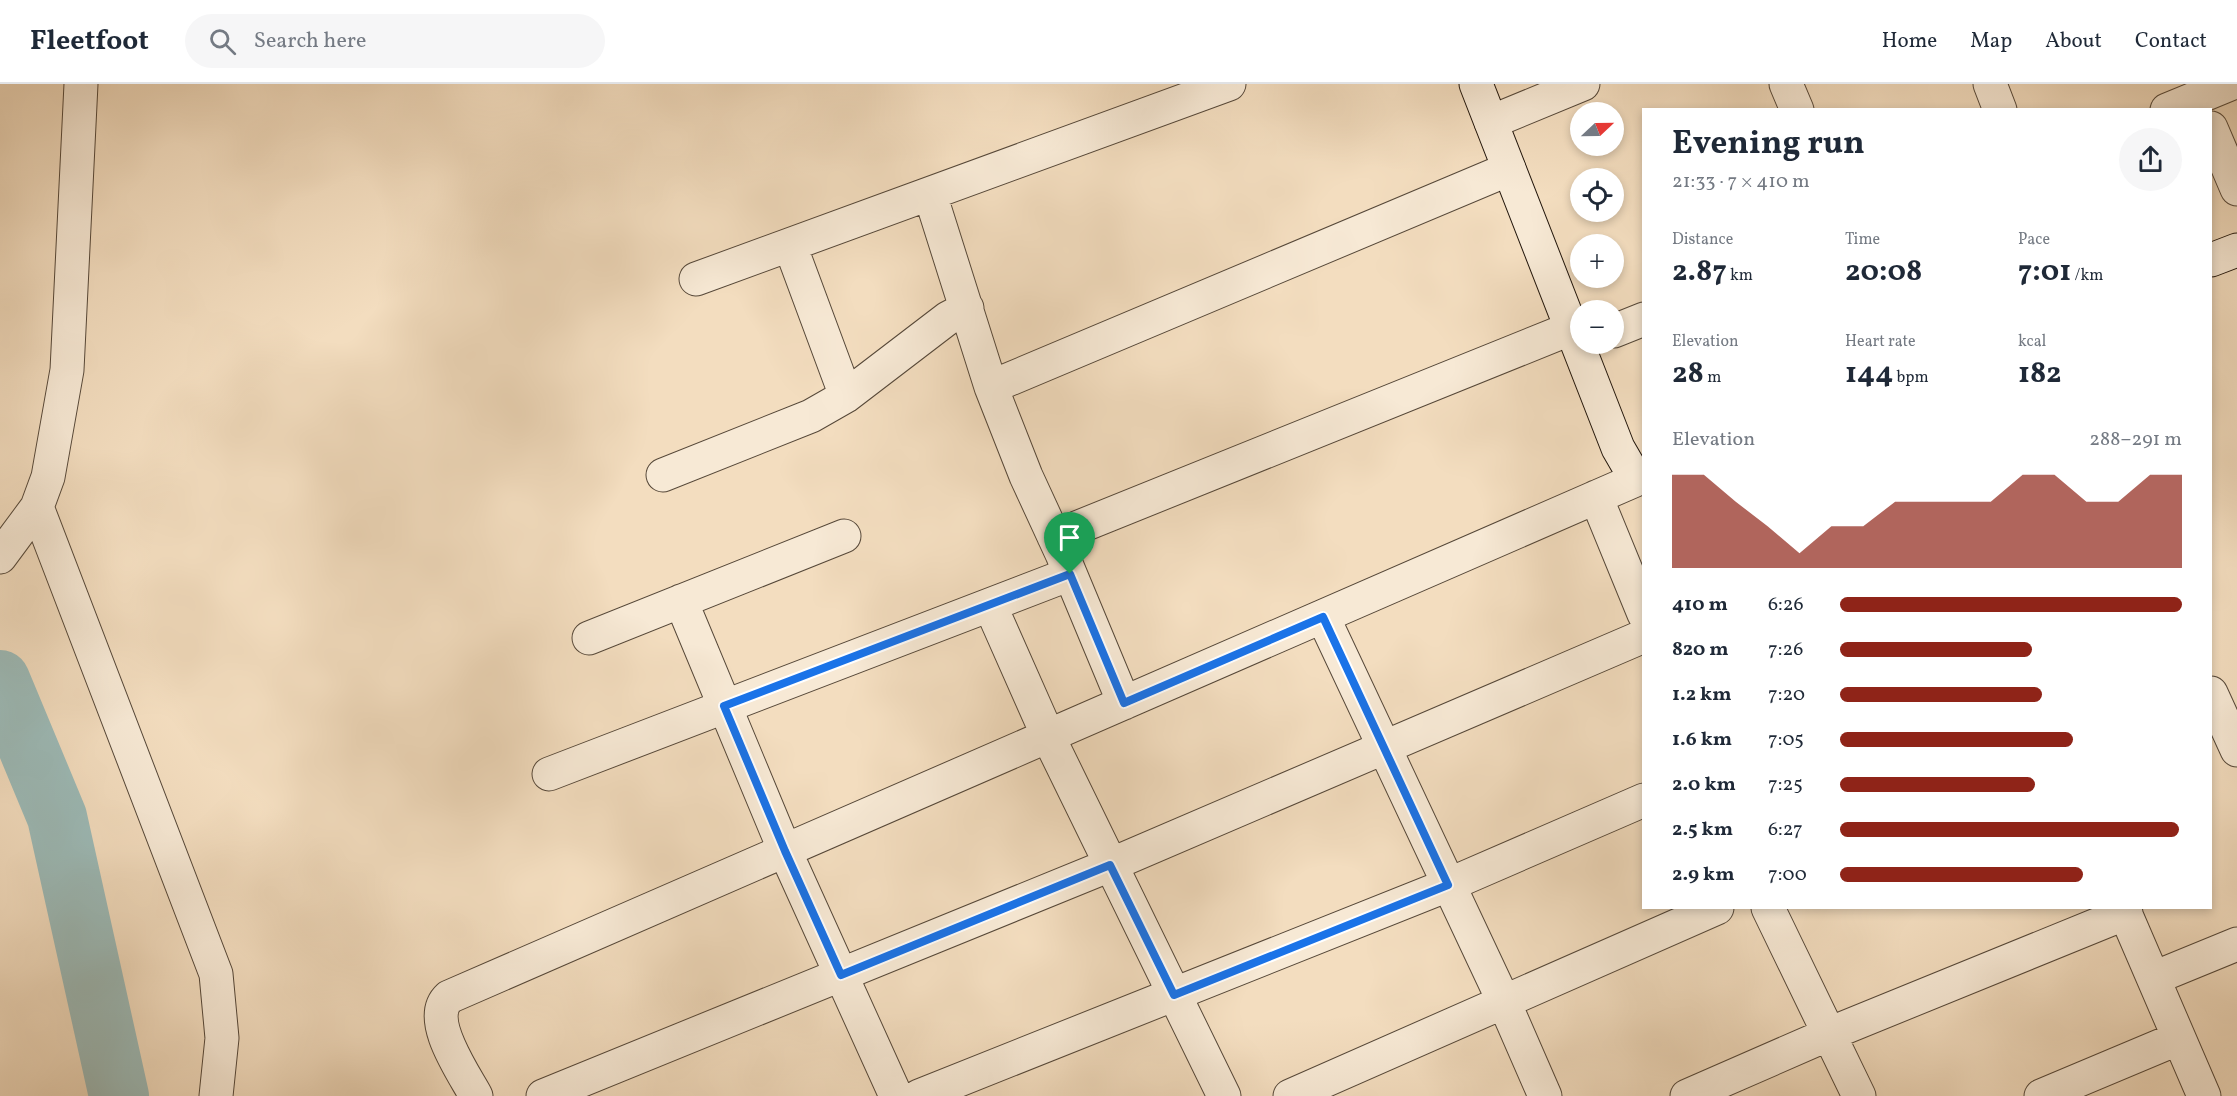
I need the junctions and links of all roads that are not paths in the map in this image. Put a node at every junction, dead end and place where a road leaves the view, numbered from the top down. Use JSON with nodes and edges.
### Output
{"nodes":[{"id":1,"x":81,"y":84,"type":"edge"},
{"id":2,"x":1230,"y":84,"type":"edge"},
{"id":3,"x":1476,"y":84,"type":"edge"},
{"id":4,"x":1583,"y":84,"type":"edge"},
{"id":5,"x":1786,"y":84,"type":"edge"},
{"id":6,"x":1990,"y":84,"type":"edge"},
{"id":7,"x":2230,"y":84,"type":"edge"},
{"id":8,"x":2200,"y":103,"type":"edge"},
{"id":9,"x":1796,"y":108,"type":"edge"},
{"id":10,"x":1999,"y":108,"type":"edge"},
{"id":11,"x":2176,"y":108,"type":"edge"},
{"id":12,"x":1491,"y":122,"type":"junction"},
{"id":13,"x":2212,"y":130,"type":"edge"},
{"id":14,"x":1509,"y":170,"type":"junction"},
{"id":15,"x":2237,"y":189,"type":"edge"},
{"id":16,"x":930,"y":194,"type":"junction"},
{"id":17,"x":790,"y":245,"type":"junction"},
{"id":18,"x":2237,"y":250,"type":"edge"},
{"id":19,"x":2212,"y":260,"type":"edge"},
{"id":20,"x":696,"y":279,"type":"dead end"},
{"id":21,"x":967,"y":308,"type":"junction"},
{"id":22,"x":1570,"y":319,"type":"edge"},
{"id":23,"x":1642,"y":320,"type":"edge"},
{"id":24,"x":1624,"y":327,"type":"edge"},
{"id":25,"x":1570,"y":342,"type":"edge"},
{"id":26,"x":1584,"y":354,"type":"edge"},
{"id":27,"x":991,"y":387,"type":"junction"},
{"id":28,"x":846,"y":396,"type":"junction"},
{"id":29,"x":663,"y":475,"type":"dead end"},
{"id":30,"x":1642,"y":478,"type":"edge"},
{"id":31,"x":1596,"y":497,"type":"junction"},
{"id":32,"x":37,"y":507,"type":"junction"},
{"id":33,"x":844,"y":536,"type":"dead end"},
{"id":34,"x":1054,"y":537,"type":"junction"},
{"id":35,"x":0,"y":557,"type":"edge"},
{"id":36,"x":1070,"y":574,"type":"junction"},
{"id":37,"x":681,"y":601,"type":"junction"},
{"id":38,"x":990,"y":605,"type":"junction"},
{"id":39,"x":1642,"y":609,"type":"edge"},
{"id":40,"x":1323,"y":617,"type":"junction"},
{"id":41,"x":1642,"y":637,"type":"edge"},
{"id":42,"x":588,"y":638,"type":"dead end"},
{"id":43,"x":2212,"y":696,"type":"edge"},
{"id":44,"x":1124,"y":703,"type":"junction"},
{"id":45,"x":724,"y":706,"type":"junction"},
{"id":46,"x":1048,"y":736,"type":"junction"},
{"id":47,"x":2228,"y":736,"type":"edge"},
{"id":48,"x":1384,"y":747,"type":"junction"},
{"id":49,"x":549,"y":774,"type":"dead end"},
{"id":50,"x":1642,"y":801,"type":"edge"},
{"id":51,"x":785,"y":851,"type":"junction"},
{"id":52,"x":1110,"y":865,"type":"junction"},
{"id":53,"x":1448,"y":885,"type":"junction"},
{"id":54,"x":1715,"y":909,"type":"edge"},
{"id":55,"x":1768,"y":909,"type":"edge"},
{"id":56,"x":2124,"y":910,"type":"edge"},
{"id":57,"x":2237,"y":944,"type":"edge"},
{"id":58,"x":841,"y":975,"type":"junction"},
{"id":59,"x":2154,"y":978,"type":"junction"},
{"id":60,"x":1174,"y":995,"type":"junction"},
{"id":61,"x":1504,"y":1002,"type":"junction"},
{"id":62,"x":1829,"y":1034,"type":"junction"},
{"id":63,"x":2179,"y":1038,"type":"junction"},
{"id":64,"x":216,"y":1096,"type":"edge"},
{"id":65,"x":476,"y":1096,"type":"edge"},
{"id":66,"x":543,"y":1096,"type":"edge"},
{"id":67,"x":896,"y":1096,"type":"edge"},
{"id":68,"x":919,"y":1096,"type":"edge"},
{"id":69,"x":1224,"y":1096,"type":"edge"},
{"id":70,"x":1290,"y":1096,"type":"edge"},
{"id":71,"x":1545,"y":1096,"type":"edge"},
{"id":72,"x":1687,"y":1096,"type":"edge"},
{"id":73,"x":1859,"y":1096,"type":"edge"},
{"id":74,"x":2041,"y":1096,"type":"edge"},
{"id":75,"x":2204,"y":1096,"type":"edge"}],
"edges":[{"from":1,"to":32,"type":"street"},
{"from":2,"to":16,"type":"street"},
{"from":3,"to":12,"type":"street"},
{"from":4,"to":12,"type":"street"},
{"from":5,"to":9,"type":"street"},
{"from":6,"to":10,"type":"street"},
{"from":7,"to":8,"type":"street"},
{"from":8,"to":11,"type":"street"},
{"from":12,"to":14,"type":"street"},
{"from":13,"to":15,"type":"street"},
{"from":14,"to":22,"type":"street"},
{"from":14,"to":27,"type":"street"},
{"from":16,"to":17,"type":"street"},
{"from":16,"to":21,"type":"street"},
{"from":17,"to":20,"type":"street"},
{"from":17,"to":28,"type":"street"},
{"from":18,"to":19,"type":"street"},
{"from":21,"to":27,"type":"street"},
{"from":21,"to":28,"type":"street"},
{"from":23,"to":24,"type":"street"},
{"from":25,"to":34,"type":"street"},
{"from":26,"to":30,"type":"street"},
{"from":27,"to":34,"type":"street"},
{"from":28,"to":29,"type":"street"},
{"from":30,"to":31,"type":"street"},
{"from":31,"to":39,"type":"street"},
{"from":31,"to":40,"type":"street"},
{"from":32,"to":35,"type":"street"},
{"from":32,"to":64,"type":"street"},
{"from":33,"to":37,"type":"street"},
{"from":34,"to":36,"type":"street"},
{"from":36,"to":38,"type":"street"},
{"from":36,"to":44,"type":"street"},
{"from":37,"to":42,"type":"street"},
{"from":37,"to":45,"type":"street"},
{"from":38,"to":45,"type":"street"},
{"from":38,"to":46,"type":"street"},
{"from":40,"to":44,"type":"street"},
{"from":40,"to":48,"type":"street"},
{"from":41,"to":48,"type":"street"},
{"from":43,"to":47,"type":"street"},
{"from":44,"to":46,"type":"street"},
{"from":45,"to":49,"type":"street"},
{"from":45,"to":51,"type":"street"},
{"from":46,"to":51,"type":"street"},
{"from":46,"to":52,"type":"street"},
{"from":48,"to":52,"type":"street"},
{"from":48,"to":53,"type":"street"},
{"from":50,"to":53,"type":"street"},
{"from":51,"to":58,"type":"street"},
{"from":51,"to":65,"type":"street"},
{"from":52,"to":58,"type":"street"},
{"from":52,"to":60,"type":"street"},
{"from":53,"to":60,"type":"street"},
{"from":53,"to":61,"type":"street"},
{"from":54,"to":61,"type":"street"},
{"from":55,"to":62,"type":"street"},
{"from":56,"to":59,"type":"street"},
{"from":56,"to":62,"type":"street"},
{"from":57,"to":59,"type":"street"},
{"from":58,"to":66,"type":"street"},
{"from":58,"to":67,"type":"street"},
{"from":59,"to":63,"type":"street"},
{"from":60,"to":68,"type":"street"},
{"from":60,"to":69,"type":"street"},
{"from":61,"to":70,"type":"street"},
{"from":61,"to":71,"type":"street"},
{"from":62,"to":72,"type":"street"},
{"from":62,"to":73,"type":"street"},
{"from":63,"to":74,"type":"street"},
{"from":63,"to":75,"type":"street"}]}
